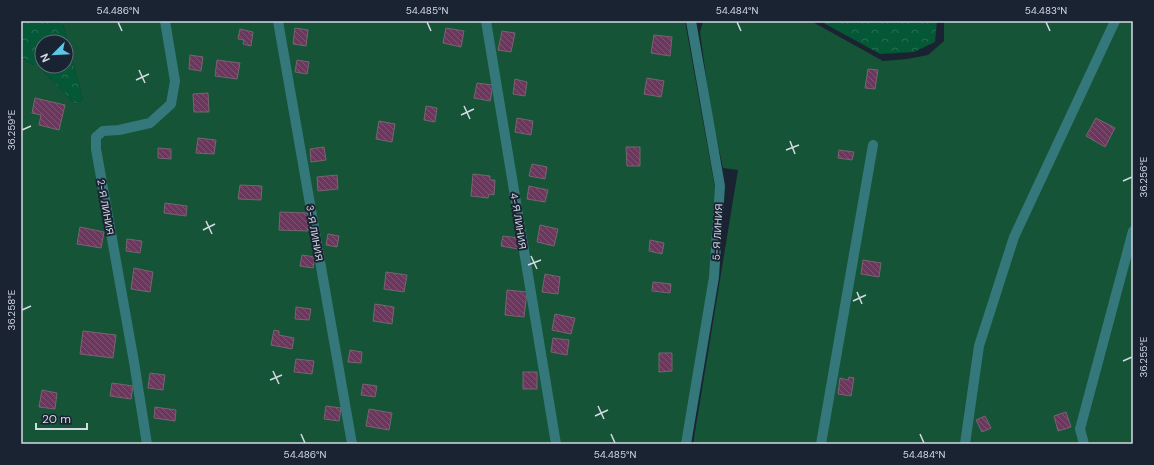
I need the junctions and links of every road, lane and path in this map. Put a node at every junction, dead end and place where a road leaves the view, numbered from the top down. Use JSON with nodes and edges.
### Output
{"nodes":[{"id":1,"x":165,"y":21,"type":"edge"},
{"id":2,"x":278,"y":21,"type":"edge"},
{"id":3,"x":486,"y":21,"type":"edge"},
{"id":4,"x":691,"y":21,"type":"edge"},
{"id":5,"x":1115,"y":21,"type":"edge"},
{"id":6,"x":873,"y":145,"type":"dead end"},
{"id":7,"x":1133,"y":231,"type":"edge"},
{"id":8,"x":147,"y":444,"type":"edge"},
{"id":9,"x":352,"y":444,"type":"edge"},
{"id":10,"x":556,"y":444,"type":"edge"},
{"id":11,"x":686,"y":444,"type":"edge"},
{"id":12,"x":820,"y":444,"type":"edge"},
{"id":13,"x":965,"y":444,"type":"edge"},
{"id":14,"x":1084,"y":444,"type":"edge"}],
"edges":[{"from":1,"to":8,"type":"street","name":"2-Я ЛИНИЯ"},
{"from":2,"to":9,"type":"street","name":"3-Я ЛИНИЯ"},
{"from":3,"to":10,"type":"street","name":"4-Я ЛИНИЯ"},
{"from":4,"to":11,"type":"street","name":"5-Я ЛИНИЯ"},
{"from":5,"to":13,"type":"street"},
{"from":6,"to":12,"type":"street"},
{"from":7,"to":14,"type":"street"}]}
